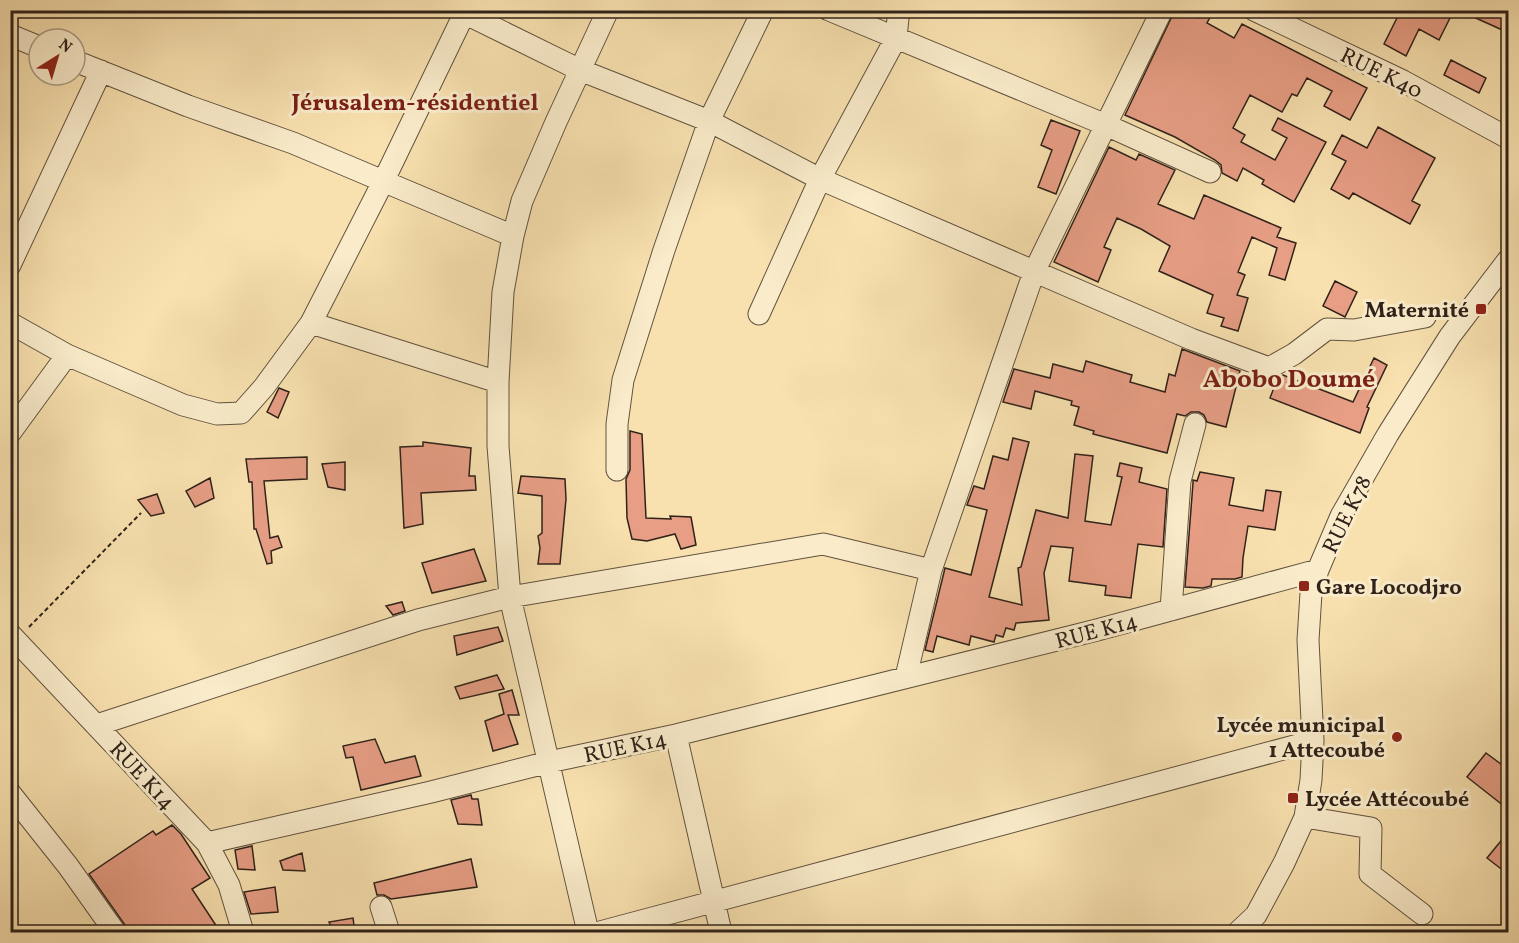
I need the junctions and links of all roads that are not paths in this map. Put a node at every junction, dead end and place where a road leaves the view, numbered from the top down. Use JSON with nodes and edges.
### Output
{"nodes":[{"id":1,"x":608,"y":10,"type":"edge"},
{"id":2,"x":763,"y":10,"type":"edge"},
{"id":3,"x":829,"y":10,"type":"edge"},
{"id":4,"x":900,"y":10,"type":"edge"},
{"id":5,"x":1162,"y":10,"type":"edge"},
{"id":6,"x":1254,"y":10,"type":"edge"},
{"id":7,"x":463,"y":12,"type":"edge"},
{"id":8,"x":10,"y":35,"type":"edge"},
{"id":9,"x":896,"y":38,"type":"junction"},
{"id":10,"x":27,"y":41,"type":"edge"},
{"id":11,"x":87,"y":66,"type":"edge"},
{"id":12,"x":580,"y":70,"type":"junction"},
{"id":13,"x":101,"y":71,"type":"junction"},
{"id":14,"x":710,"y":121,"type":"junction"},
{"id":15,"x":1106,"y":125,"type":"junction"},
{"id":16,"x":1509,"y":138,"type":"edge"},
{"id":17,"x":1210,"y":172,"type":"dead end"},
{"id":18,"x":820,"y":179,"type":"junction"},
{"id":19,"x":384,"y":180,"type":"junction"},
{"id":20,"x":513,"y":236,"type":"junction"},
{"id":21,"x":1509,"y":260,"type":"edge"},
{"id":22,"x":10,"y":265,"type":"edge"},
{"id":23,"x":1034,"y":272,"type":"junction"},
{"id":24,"x":759,"y":314,"type":"dead end"},
{"id":25,"x":1425,"y":317,"type":"dead end"},
{"id":26,"x":10,"y":323,"type":"edge"},
{"id":27,"x":311,"y":323,"type":"junction"},
{"id":28,"x":67,"y":355,"type":"junction"},
{"id":29,"x":498,"y":382,"type":"junction"},
{"id":30,"x":1195,"y":424,"type":"dead end"},
{"id":31,"x":10,"y":433,"type":"edge"},
{"id":32,"x":617,"y":470,"type":"dead end"},
{"id":33,"x":930,"y":570,"type":"junction"},
{"id":34,"x":1318,"y":570,"type":"junction"},
{"id":35,"x":510,"y":597,"type":"junction"},
{"id":36,"x":1171,"y":610,"type":"junction"},
{"id":37,"x":13,"y":637,"type":"edge"},
{"id":38,"x":906,"y":677,"type":"junction"},
{"id":39,"x":97,"y":725,"type":"junction"},
{"id":40,"x":676,"y":735,"type":"junction"},
{"id":41,"x":1313,"y":741,"type":"junction"},
{"id":42,"x":549,"y":762,"type":"junction"},
{"id":43,"x":10,"y":793,"type":"edge"},
{"id":44,"x":1305,"y":817,"type":"junction"},
{"id":45,"x":207,"y":843,"type":"junction"},
{"id":46,"x":714,"y":902,"type":"junction"},
{"id":47,"x":381,"y":907,"type":"dead end"},
{"id":48,"x":1422,"y":914,"type":"dead end"},
{"id":49,"x":115,"y":933,"type":"edge"},
{"id":50,"x":243,"y":933,"type":"edge"},
{"id":51,"x":389,"y":933,"type":"edge"},
{"id":52,"x":588,"y":933,"type":"edge"},
{"id":53,"x":600,"y":933,"type":"edge"},
{"id":54,"x":721,"y":933,"type":"edge"},
{"id":55,"x":1238,"y":933,"type":"edge"}],
"edges":[{"from":1,"to":12,"type":"street"},
{"from":2,"to":14,"type":"street"},
{"from":3,"to":9,"type":"street"},
{"from":4,"to":9,"type":"street"},
{"from":5,"to":15,"type":"street"},
{"from":6,"to":16,"type":"street","name":"RUE K40"},
{"from":7,"to":12,"type":"street"},
{"from":7,"to":19,"type":"street"},
{"from":8,"to":10,"type":"street"},
{"from":9,"to":15,"type":"street"},
{"from":9,"to":18,"type":"street"},
{"from":11,"to":13,"type":"street"},
{"from":12,"to":14,"type":"street"},
{"from":12,"to":20,"type":"street"},
{"from":13,"to":19,"type":"street"},
{"from":13,"to":22,"type":"street"},
{"from":14,"to":18,"type":"street"},
{"from":14,"to":32,"type":"street"},
{"from":15,"to":17,"type":"street"},
{"from":15,"to":23,"type":"street"},
{"from":18,"to":23,"type":"street"},
{"from":18,"to":24,"type":"street"},
{"from":19,"to":20,"type":"street"},
{"from":19,"to":27,"type":"street"},
{"from":20,"to":29,"type":"street"},
{"from":21,"to":34,"type":"street","name":"RUE K78"},
{"from":23,"to":25,"type":"street"},
{"from":23,"to":33,"type":"street"},
{"from":26,"to":28,"type":"street"},
{"from":27,"to":28,"type":"street"},
{"from":27,"to":29,"type":"street"},
{"from":28,"to":31,"type":"street"},
{"from":29,"to":35,"type":"street"},
{"from":30,"to":36,"type":"street"},
{"from":33,"to":35,"type":"street"},
{"from":33,"to":38,"type":"street"},
{"from":34,"to":36,"type":"street","name":"RUE K14"},
{"from":34,"to":41,"type":"street","name":"RUE K78"},
{"from":35,"to":39,"type":"street"},
{"from":35,"to":42,"type":"street"},
{"from":36,"to":38,"type":"street","name":"RUE K14"},
{"from":37,"to":39,"type":"street","name":"RUE K14"},
{"from":38,"to":40,"type":"street","name":"RUE K14"},
{"from":39,"to":45,"type":"street","name":"RUE K14"},
{"from":40,"to":42,"type":"street","name":"RUE K14"},
{"from":40,"to":46,"type":"street"},
{"from":41,"to":44,"type":"street","name":"RUE K78"},
{"from":41,"to":46,"type":"street"},
{"from":42,"to":45,"type":"street","name":"RUE K14"},
{"from":42,"to":52,"type":"street"},
{"from":43,"to":49,"type":"street"},
{"from":44,"to":48,"type":"street"},
{"from":44,"to":55,"type":"street","name":"RUE K78"},
{"from":45,"to":50,"type":"street"},
{"from":46,"to":53,"type":"street"},
{"from":46,"to":54,"type":"street"},
{"from":47,"to":51,"type":"street"}]}
